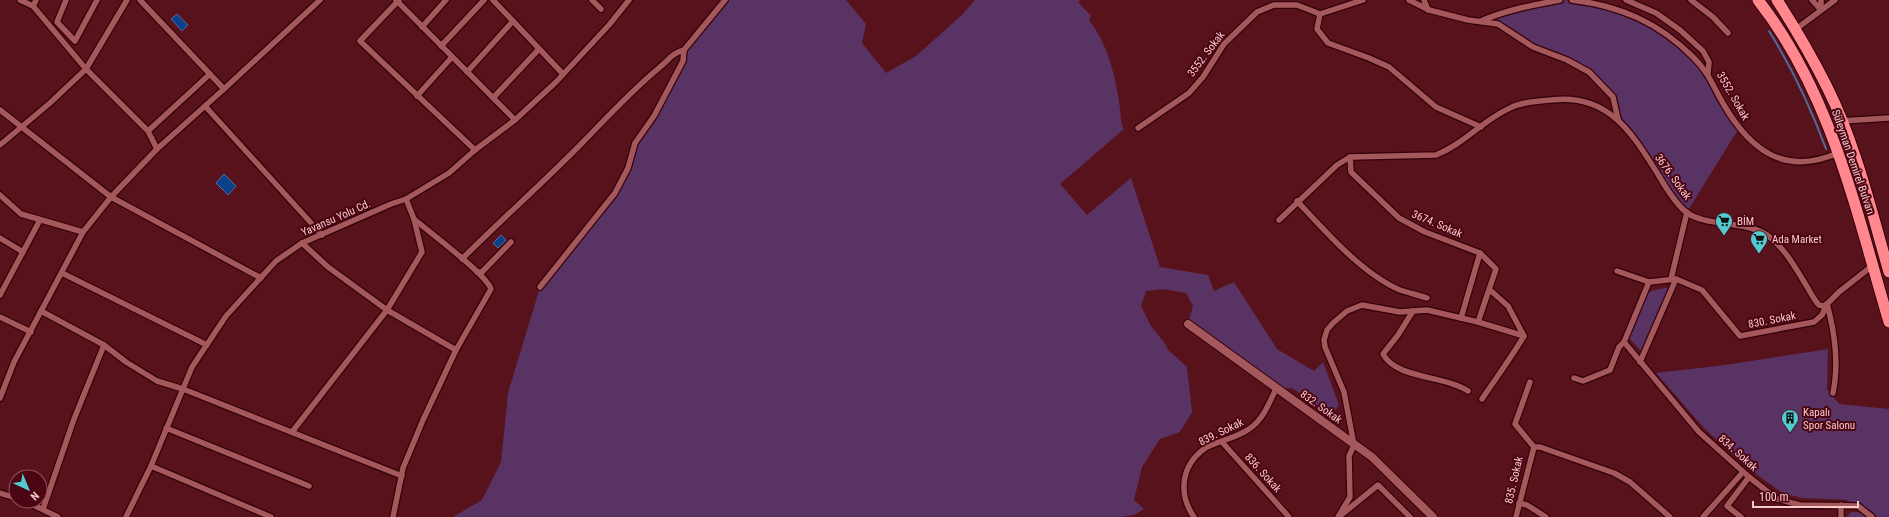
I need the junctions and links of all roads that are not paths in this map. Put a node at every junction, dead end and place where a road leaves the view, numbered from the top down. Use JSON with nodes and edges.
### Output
{"nodes":[{"id":1,"x":20,"y":0,"type":"edge"},
{"id":2,"x":36,"y":0,"type":"edge"},
{"id":3,"x":66,"y":0,"type":"edge"},
{"id":4,"x":97,"y":0,"type":"edge"},
{"id":5,"x":126,"y":0,"type":"edge"},
{"id":6,"x":140,"y":0,"type":"edge"},
{"id":7,"x":320,"y":0,"type":"edge"},
{"id":8,"x":398,"y":0,"type":"edge"},
{"id":9,"x":446,"y":0,"type":"edge"},
{"id":10,"x":484,"y":0,"type":"edge"},
{"id":11,"x":493,"y":0,"type":"edge"},
{"id":12,"x":592,"y":0,"type":"edge"},
{"id":13,"x":629,"y":0,"type":"edge"},
{"id":14,"x":725,"y":0,"type":"edge"},
{"id":15,"x":1363,"y":0,"type":"edge"},
{"id":16,"x":1409,"y":0,"type":"edge"},
{"id":17,"x":1424,"y":0,"type":"edge"},
{"id":18,"x":1560,"y":0,"type":"edge"},
{"id":19,"x":1572,"y":0,"type":"edge"},
{"id":20,"x":1626,"y":0,"type":"edge"},
{"id":21,"x":1692,"y":0,"type":"edge"},
{"id":22,"x":1758,"y":0,"type":"edge"},
{"id":23,"x":1777,"y":0,"type":"edge"},
{"id":24,"x":1812,"y":0,"type":"edge"},
{"id":25,"x":1821,"y":0,"type":"edge"},
{"id":26,"x":1834,"y":0,"type":"edge"},
{"id":27,"x":33,"y":6,"type":"junction"},
{"id":28,"x":601,"y":9,"type":"dead end"},
{"id":29,"x":1429,"y":10,"type":"junction"},
{"id":30,"x":1821,"y":10,"type":"junction"},
{"id":31,"x":1320,"y":14,"type":"junction"},
{"id":32,"x":513,"y":21,"type":"junction"},
{"id":33,"x":1480,"y":22,"type":"junction"},
{"id":34,"x":422,"y":27,"type":"junction"},
{"id":35,"x":1796,"y":29,"type":"junction"},
{"id":36,"x":1728,"y":33,"type":"dead end"},
{"id":37,"x":441,"y":46,"type":"junction"},
{"id":38,"x":539,"y":49,"type":"junction"},
{"id":39,"x":684,"y":50,"type":"junction"},
{"id":40,"x":452,"y":57,"type":"junction"},
{"id":41,"x":86,"y":69,"type":"junction"},
{"id":42,"x":467,"y":72,"type":"junction"},
{"id":43,"x":210,"y":74,"type":"junction"},
{"id":44,"x":563,"y":74,"type":"junction"},
{"id":45,"x":1708,"y":74,"type":"junction"},
{"id":46,"x":224,"y":89,"type":"junction"},
{"id":47,"x":417,"y":96,"type":"junction"},
{"id":48,"x":493,"y":98,"type":"junction"},
{"id":49,"x":1615,"y":104,"type":"junction"},
{"id":50,"x":205,"y":106,"type":"junction"},
{"id":51,"x":0,"y":110,"type":"edge"},
{"id":52,"x":1607,"y":111,"type":"junction"},
{"id":53,"x":1889,"y":118,"type":"edge"},
{"id":54,"x":1618,"y":119,"type":"junction"},
{"id":55,"x":515,"y":120,"type":"junction"},
{"id":56,"x":1841,"y":121,"type":"junction"},
{"id":57,"x":1481,"y":127,"type":"junction"},
{"id":58,"x":22,"y":128,"type":"junction"},
{"id":59,"x":1138,"y":128,"type":"dead end"},
{"id":60,"x":148,"y":131,"type":"junction"},
{"id":61,"x":0,"y":145,"type":"edge"},
{"id":62,"x":157,"y":149,"type":"junction"},
{"id":63,"x":475,"y":150,"type":"junction"},
{"id":64,"x":1838,"y":153,"type":"junction"},
{"id":65,"x":1350,"y":157,"type":"junction"},
{"id":66,"x":0,"y":195,"type":"edge"},
{"id":67,"x":111,"y":197,"type":"junction"},
{"id":68,"x":406,"y":199,"type":"junction"},
{"id":69,"x":1297,"y":201,"type":"junction"},
{"id":70,"x":1687,"y":212,"type":"junction"},
{"id":71,"x":414,"y":219,"type":"junction"},
{"id":72,"x":40,"y":220,"type":"junction"},
{"id":73,"x":1279,"y":220,"type":"dead end"},
{"id":74,"x":83,"y":232,"type":"junction"},
{"id":75,"x":322,"y":235,"type":"junction"},
{"id":76,"x":0,"y":238,"type":"edge"},
{"id":77,"x":511,"y":242,"type":"dead end"},
{"id":78,"x":302,"y":243,"type":"junction"},
{"id":79,"x":23,"y":252,"type":"junction"},
{"id":80,"x":1480,"y":253,"type":"junction"},
{"id":81,"x":462,"y":259,"type":"junction"},
{"id":82,"x":1872,"y":266,"type":"junction"},
{"id":83,"x":1617,"y":271,"type":"dead end"},
{"id":84,"x":477,"y":272,"type":"junction"},
{"id":85,"x":1889,"y":272,"type":"edge"},
{"id":86,"x":62,"y":273,"type":"junction"},
{"id":87,"x":260,"y":278,"type":"junction"},
{"id":88,"x":1674,"y":279,"type":"junction"},
{"id":89,"x":1649,"y":282,"type":"junction"},
{"id":90,"x":540,"y":287,"type":"dead end"},
{"id":91,"x":1490,"y":290,"type":"junction"},
{"id":92,"x":0,"y":295,"type":"edge"},
{"id":93,"x":1427,"y":298,"type":"dead end"},
{"id":94,"x":1827,"y":304,"type":"junction"},
{"id":95,"x":387,"y":310,"type":"junction"},
{"id":96,"x":42,"y":311,"type":"junction"},
{"id":97,"x":1413,"y":311,"type":"junction"},
{"id":98,"x":0,"y":317,"type":"edge"},
{"id":99,"x":1461,"y":318,"type":"junction"},
{"id":100,"x":1478,"y":322,"type":"junction"},
{"id":101,"x":1889,"y":322,"type":"edge"},
{"id":102,"x":1188,"y":324,"type":"dead end"},
{"id":103,"x":31,"y":332,"type":"junction"},
{"id":104,"x":1524,"y":336,"type":"junction"},
{"id":105,"x":1624,"y":342,"type":"junction"},
{"id":106,"x":104,"y":345,"type":"junction"},
{"id":107,"x":207,"y":345,"type":"junction"},
{"id":108,"x":456,"y":350,"type":"junction"},
{"id":109,"x":1640,"y":362,"type":"junction"},
{"id":110,"x":1574,"y":378,"type":"dead end"},
{"id":111,"x":1530,"y":382,"type":"dead end"},
{"id":112,"x":183,"y":388,"type":"junction"},
{"id":113,"x":1276,"y":389,"type":"junction"},
{"id":114,"x":1468,"y":391,"type":"dead end"},
{"id":115,"x":1833,"y":393,"type":"dead end"},
{"id":116,"x":0,"y":398,"type":"edge"},
{"id":117,"x":1482,"y":399,"type":"dead end"},
{"id":118,"x":166,"y":428,"type":"junction"},
{"id":119,"x":292,"y":432,"type":"junction"},
{"id":120,"x":1222,"y":442,"type":"junction"},
{"id":121,"x":1354,"y":445,"type":"junction"},
{"id":122,"x":1534,"y":447,"type":"junction"},
{"id":123,"x":151,"y":466,"type":"junction"},
{"id":124,"x":1743,"y":472,"type":"junction"},
{"id":125,"x":402,"y":476,"type":"junction"},
{"id":126,"x":1749,"y":477,"type":"junction"},
{"id":127,"x":309,"y":486,"type":"dead end"},
{"id":128,"x":48,"y":494,"type":"edge"},
{"id":129,"x":1519,"y":503,"type":"junction"},
{"id":130,"x":1841,"y":505,"type":"junction"},
{"id":131,"x":43,"y":509,"type":"edge"},
{"id":132,"x":58,"y":517,"type":"edge"},
{"id":133,"x":126,"y":517,"type":"edge"},
{"id":134,"x":271,"y":517,"type":"edge"},
{"id":135,"x":393,"y":517,"type":"edge"},
{"id":136,"x":1194,"y":517,"type":"edge"},
{"id":137,"x":1290,"y":517,"type":"edge"},
{"id":138,"x":1338,"y":517,"type":"edge"},
{"id":139,"x":1410,"y":517,"type":"edge"},
{"id":140,"x":1433,"y":517,"type":"edge"},
{"id":141,"x":1516,"y":517,"type":"edge"},
{"id":142,"x":1546,"y":517,"type":"edge"},
{"id":143,"x":1670,"y":517,"type":"edge"},
{"id":144,"x":1703,"y":517,"type":"edge"},
{"id":145,"x":1741,"y":517,"type":"edge"},
{"id":146,"x":1841,"y":517,"type":"edge"},
{"id":147,"x":1872,"y":517,"type":"edge"}],
"edges":[{"from":1,"to":27,"type":"street"},
{"from":2,"to":27,"type":"street"},
{"from":3,"to":4,"type":"street"},
{"from":5,"to":41,"type":"street"},
{"from":6,"to":43,"type":"street"},
{"from":7,"to":46,"type":"street"},
{"from":8,"to":34,"type":"street"},
{"from":8,"to":47,"type":"street"},
{"from":9,"to":34,"type":"street"},
{"from":10,"to":37,"type":"street"},
{"from":11,"to":32,"type":"street"},
{"from":12,"to":28,"type":"street"},
{"from":13,"to":44,"type":"street","name":"Yavansu Yolu Cd."},
{"from":14,"to":39,"type":"street"},
{"from":15,"to":31,"type":"street"},
{"from":16,"to":29,"type":"street"},
{"from":17,"to":29,"type":"street"},
{"from":18,"to":33,"type":"street"},
{"from":19,"to":45,"type":"street","name":"3552. Sokak"},
{"from":20,"to":45,"type":"street"},
{"from":21,"to":36,"type":"street"},
{"from":22,"to":64,"type":"highway","name":"Süleyman Demirel Bulvarı"},
{"from":23,"to":35,"type":"highway","name":"Süleyman Demirel Bulvarı"},
{"from":24,"to":30,"type":"street"},
{"from":25,"to":30,"type":"street"},
{"from":26,"to":30,"type":"street"},
{"from":27,"to":41,"type":"street"},
{"from":29,"to":33,"type":"street"},
{"from":30,"to":35,"type":"street"},
{"from":31,"to":57,"type":"street"},
{"from":31,"to":59,"type":"street","name":"3552. Sokak"},
{"from":32,"to":38,"type":"street"},
{"from":32,"to":42,"type":"street"},
{"from":33,"to":49,"type":"street"},
{"from":34,"to":37,"type":"street"},
{"from":35,"to":56,"type":"highway","name":"Süleyman Demirel Bulvarı"},
{"from":37,"to":40,"type":"street"},
{"from":38,"to":44,"type":"street"},
{"from":38,"to":48,"type":"street"},
{"from":39,"to":81,"type":"street"},
{"from":39,"to":90,"type":"street"},
{"from":40,"to":42,"type":"street"},
{"from":40,"to":47,"type":"street"},
{"from":41,"to":58,"type":"street"},
{"from":41,"to":60,"type":"street"},
{"from":42,"to":48,"type":"street"},
{"from":43,"to":46,"type":"street"},
{"from":43,"to":60,"type":"street"},
{"from":44,"to":55,"type":"street","name":"Yavansu Yolu Cd."},
{"from":45,"to":64,"type":"street","name":"3552. Sokak"},
{"from":46,"to":50,"type":"street"},
{"from":47,"to":63,"type":"street"},
{"from":48,"to":55,"type":"street"},
{"from":49,"to":52,"type":"street"},
{"from":49,"to":54,"type":"street"},
{"from":50,"to":62,"type":"street"},
{"from":50,"to":75,"type":"street"},
{"from":51,"to":58,"type":"street"},
{"from":52,"to":54,"type":"street","name":"3676. Sokak"},
{"from":52,"to":57,"type":"street","name":"3676. Sokak"},
{"from":53,"to":56,"type":"street"},
{"from":54,"to":70,"type":"street","name":"3676. Sokak"},
{"from":55,"to":63,"type":"street","name":"Yavansu Yolu Cd."},
{"from":56,"to":85,"type":"highway","name":"Süleyman Demirel Bulvarı"},
{"from":57,"to":65,"type":"street","name":"3676. Sokak"},
{"from":58,"to":61,"type":"street"},
{"from":58,"to":67,"type":"street"},
{"from":60,"to":62,"type":"street"},
{"from":62,"to":67,"type":"street"},
{"from":63,"to":68,"type":"street","name":"Yavansu Yolu Cd."},
{"from":64,"to":82,"type":"highway","name":"Süleyman Demirel Bulvarı"},
{"from":65,"to":69,"type":"street"},
{"from":65,"to":80,"type":"street","name":"3674. Sokak"},
{"from":66,"to":72,"type":"street"},
{"from":67,"to":74,"type":"street"},
{"from":67,"to":87,"type":"street"},
{"from":68,"to":71,"type":"street"},
{"from":68,"to":75,"type":"street","name":"Yavansu Yolu Cd."},
{"from":69,"to":73,"type":"street"},
{"from":69,"to":93,"type":"street"},
{"from":70,"to":88,"type":"street"},
{"from":70,"to":94,"type":"street","name":"3676. Sokak"},
{"from":71,"to":81,"type":"street"},
{"from":71,"to":95,"type":"street"},
{"from":72,"to":74,"type":"street"},
{"from":72,"to":79,"type":"street"},
{"from":74,"to":86,"type":"street"},
{"from":75,"to":78,"type":"street","name":"Yavansu Yolu Cd."},
{"from":76,"to":79,"type":"street"},
{"from":77,"to":84,"type":"street"},
{"from":78,"to":87,"type":"street","name":"Yavansu Yolu Cd."},
{"from":78,"to":95,"type":"street"},
{"from":79,"to":92,"type":"street"},
{"from":80,"to":91,"type":"street"},
{"from":80,"to":99,"type":"street"},
{"from":81,"to":84,"type":"street"},
{"from":82,"to":94,"type":"street"},
{"from":82,"to":101,"type":"highway","name":"Süleyman Demirel Bulvarı"},
{"from":83,"to":89,"type":"street"},
{"from":84,"to":108,"type":"street"},
{"from":86,"to":96,"type":"street"},
{"from":86,"to":107,"type":"street"},
{"from":87,"to":107,"type":"street","name":"Yavansu Yolu Cd."},
{"from":88,"to":89,"type":"street"},
{"from":88,"to":94,"type":"street","name":"830. Sokak"},
{"from":88,"to":109,"type":"street"},
{"from":89,"to":105,"type":"street"},
{"from":91,"to":100,"type":"street"},
{"from":91,"to":104,"type":"street"},
{"from":94,"to":115,"type":"street"},
{"from":95,"to":108,"type":"street"},
{"from":95,"to":119,"type":"street"},
{"from":96,"to":103,"type":"street"},
{"from":96,"to":106,"type":"street"},
{"from":97,"to":99,"type":"street"},
{"from":97,"to":114,"type":"street"},
{"from":97,"to":121,"type":"street"},
{"from":98,"to":103,"type":"street"},
{"from":99,"to":100,"type":"street"},
{"from":100,"to":104,"type":"street"},
{"from":102,"to":113,"type":"street","name":"832. Sokak"},
{"from":103,"to":116,"type":"street"},
{"from":104,"to":117,"type":"street"},
{"from":105,"to":109,"type":"street","name":"834. Sokak"},
{"from":105,"to":110,"type":"street"},
{"from":106,"to":112,"type":"street"},
{"from":106,"to":128,"type":"street"},
{"from":107,"to":112,"type":"street","name":"Yavansu Yolu Cd."},
{"from":108,"to":125,"type":"street"},
{"from":109,"to":124,"type":"street","name":"834. Sokak"},
{"from":111,"to":122,"type":"street"},
{"from":112,"to":118,"type":"street","name":"Yavansu Yolu Cd."},
{"from":112,"to":119,"type":"street"},
{"from":113,"to":120,"type":"street","name":"839. Sokak"},
{"from":113,"to":121,"type":"street","name":"832. Sokak"},
{"from":118,"to":123,"type":"street","name":"Yavansu Yolu Cd."},
{"from":118,"to":127,"type":"street"},
{"from":119,"to":125,"type":"street"},
{"from":120,"to":136,"type":"street","name":"839. Sokak"},
{"from":120,"to":137,"type":"street","name":"836. Sokak"},
{"from":121,"to":138,"type":"street"},
{"from":121,"to":140,"type":"street","name":"832. Sokak"},
{"from":122,"to":129,"type":"street","name":"835. Sokak"},
{"from":122,"to":143,"type":"street"},
{"from":123,"to":133,"type":"street","name":"Yavansu Yolu Cd."},
{"from":123,"to":134,"type":"street"},
{"from":124,"to":126,"type":"street","name":"834. Sokak"},
{"from":124,"to":144,"type":"street"},
{"from":125,"to":135,"type":"street"},
{"from":126,"to":130,"type":"street","name":"834. Sokak"},
{"from":126,"to":145,"type":"street"},
{"from":129,"to":141,"type":"street","name":"835. Sokak"},
{"from":129,"to":142,"type":"street"},
{"from":130,"to":146,"type":"street"},
{"from":130,"to":147,"type":"street","name":"834. Sokak"},
{"from":131,"to":132,"type":"street"},
{"from":138,"to":139,"type":"street"}]}
